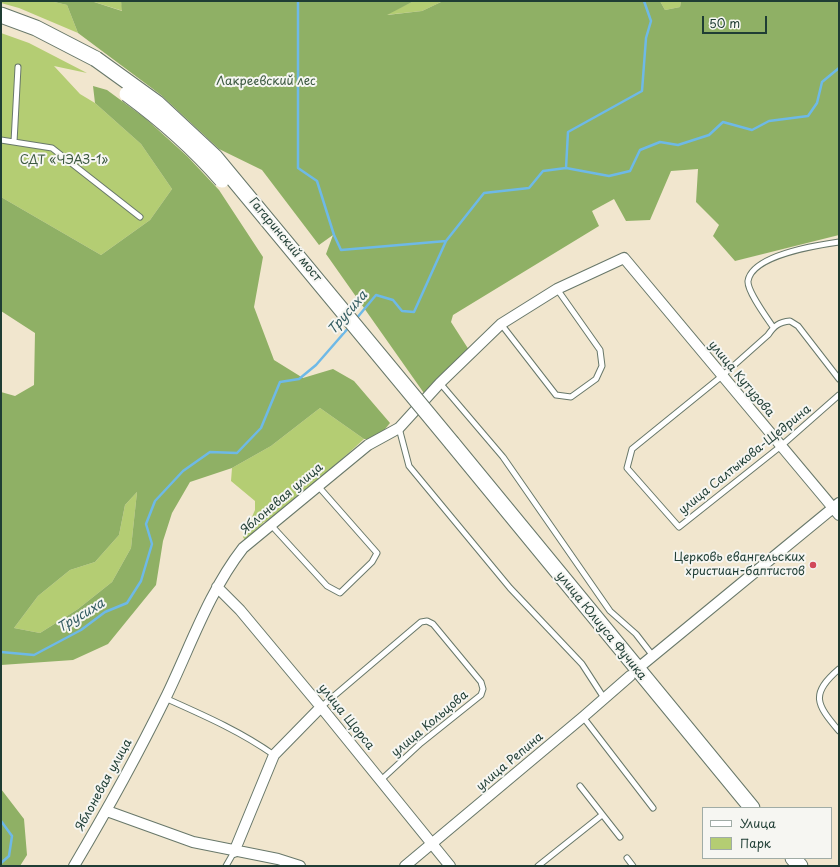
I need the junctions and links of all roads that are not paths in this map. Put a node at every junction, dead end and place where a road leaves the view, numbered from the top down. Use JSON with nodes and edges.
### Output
{"nodes":[{"id":1,"x":1,"y":15,"type":"edge"},
{"id":2,"x":1,"y":25,"type":"edge"},
{"id":3,"x":93,"y":64,"type":"junction"},
{"id":4,"x":18,"y":68,"type":"dead end"},
{"id":5,"x":1,"y":140,"type":"edge"},
{"id":6,"x":14,"y":142,"type":"junction"},
{"id":7,"x":140,"y":217,"type":"dead end"},
{"id":8,"x":839,"y":242,"type":"edge"},
{"id":9,"x":624,"y":258,"type":"joint"},
{"id":10,"x":557,"y":289,"type":"junction"},
{"id":11,"x":501,"y":324,"type":"junction"},
{"id":12,"x":773,"y":327,"type":"junction"},
{"id":13,"x":722,"y":376,"type":"junction"},
{"id":14,"x":839,"y":379,"type":"edge"},
{"id":15,"x":440,"y":383,"type":"junction"},
{"id":16,"x":839,"y":395,"type":"edge"},
{"id":17,"x":399,"y":428,"type":"junction"},
{"id":18,"x":448,"y":446,"type":"joint"},
{"id":19,"x":781,"y":446,"type":"junction"},
{"id":20,"x":318,"y":486,"type":"junction"},
{"id":21,"x":837,"y":509,"type":"edge"},
{"id":22,"x":271,"y":525,"type":"junction"},
{"id":23,"x":217,"y":588,"type":"junction"},
{"id":24,"x":653,"y":656,"type":"junction"},
{"id":25,"x":839,"y":669,"type":"edge"},
{"id":26,"x":633,"y":673,"type":"junction"},
{"id":27,"x":165,"y":698,"type":"junction"},
{"id":28,"x":604,"y":698,"type":"junction"},
{"id":29,"x":321,"y":707,"type":"junction"},
{"id":30,"x":584,"y":717,"type":"junction"},
{"id":31,"x":839,"y":731,"type":"edge"},
{"id":32,"x":274,"y":755,"type":"junction"},
{"id":33,"x":381,"y":780,"type":"junction"},
{"id":34,"x":580,"y":786,"type":"dead end"},
{"id":35,"x":738,"y":807,"type":"edge"},
{"id":36,"x":751,"y":807,"type":"edge"},
{"id":37,"x":653,"y":808,"type":"dead end"},
{"id":38,"x":107,"y":811,"type":"junction"},
{"id":39,"x":602,"y":815,"type":"junction"},
{"id":40,"x":620,"y":837,"type":"dead end"},
{"id":41,"x":432,"y":844,"type":"junction"},
{"id":42,"x":234,"y":852,"type":"junction"},
{"id":43,"x":627,"y":858,"type":"dead end"},
{"id":44,"x":74,"y":866,"type":"edge"},
{"id":45,"x":226,"y":866,"type":"edge"},
{"id":46,"x":300,"y":866,"type":"edge"},
{"id":47,"x":405,"y":866,"type":"edge"},
{"id":48,"x":450,"y":866,"type":"edge"},
{"id":49,"x":538,"y":866,"type":"edge"},
{"id":50,"x":633,"y":866,"type":"edge"}],
"edges":[{"from":1,"to":3,"type":"main road"},
{"from":2,"to":3,"type":"main road"},
{"from":3,"to":18,"type":"main road","name":"Гагаринский мост","bridge":true},
{"from":4,"to":6,"type":"lane"},
{"from":5,"to":6,"type":"lane"},
{"from":6,"to":7,"type":"lane"},
{"from":8,"to":12,"type":"lane"},
{"from":9,"to":10,"type":"street","name":"Яблоневая улица"},
{"from":9,"to":13,"type":"street","name":"улица Кутузова"},
{"from":10,"to":11,"type":"street","name":"Яблоневая улица"},
{"from":10,"to":11,"type":"lane"},
{"from":11,"to":15,"type":"street","name":"Яблоневая улица"},
{"from":12,"to":13,"type":"lane","name":"улица Салтыкова-Щедрина"},
{"from":12,"to":14,"type":"lane"},
{"from":13,"to":19,"type":"street","name":"улица Кутузова"},
{"from":13,"to":19,"type":"lane","name":"улица Салтыкова-Щедрина"},
{"from":15,"to":17,"type":"street","name":"Яблоневая улица"},
{"from":15,"to":24,"type":"lane"},
{"from":16,"to":19,"type":"lane","name":"улица Салтыкова-Щедрина"},
{"from":17,"to":20,"type":"street","name":"Яблоневая улица"},
{"from":17,"to":28,"type":"lane"},
{"from":18,"to":26,"type":"main road","name":"улица Юлиуса Фучика"},
{"from":19,"to":21,"type":"street","name":"улица Кутузова"},
{"from":20,"to":22,"type":"street","name":"Яблоневая улица"},
{"from":20,"to":22,"type":"lane"},
{"from":21,"to":24,"type":"street","name":"улица Репина"},
{"from":22,"to":23,"type":"street","name":"Яблоневая улица"},
{"from":23,"to":27,"type":"street","name":"Яблоневая улица"},
{"from":23,"to":29,"type":"street","name":"улица Щорса"},
{"from":24,"to":26,"type":"street","name":"улица Репина"},
{"from":25,"to":31,"type":"lane"},
{"from":26,"to":28,"type":"street","name":"улица Репина"},
{"from":26,"to":35,"type":"main road","name":"улица Юлиуса Фучика"},
{"from":26,"to":36,"type":"main road","name":"улица Юлиуса Фучика"},
{"from":27,"to":32,"type":"lane"},
{"from":27,"to":38,"type":"street","name":"Яблоневая улица"},
{"from":28,"to":30,"type":"street","name":"улица Репина"},
{"from":29,"to":32,"type":"street"},
{"from":29,"to":33,"type":"street","name":"улица Щорса"},
{"from":29,"to":33,"type":"lane","name":"улица Кольцова"},
{"from":30,"to":37,"type":"lane"},
{"from":30,"to":41,"type":"street","name":"улица Репина"},
{"from":32,"to":42,"type":"street"},
{"from":33,"to":41,"type":"street","name":"улица Щорса"},
{"from":34,"to":39,"type":"lane"},
{"from":38,"to":42,"type":"street"},
{"from":38,"to":44,"type":"street","name":"Яблоневая улица"},
{"from":39,"to":40,"type":"lane"},
{"from":39,"to":49,"type":"lane"},
{"from":41,"to":47,"type":"street","name":"улица Репина"},
{"from":41,"to":48,"type":"street","name":"улица Щорса"},
{"from":42,"to":45,"type":"lane"},
{"from":42,"to":46,"type":"street"},
{"from":43,"to":50,"type":"lane"}]}
